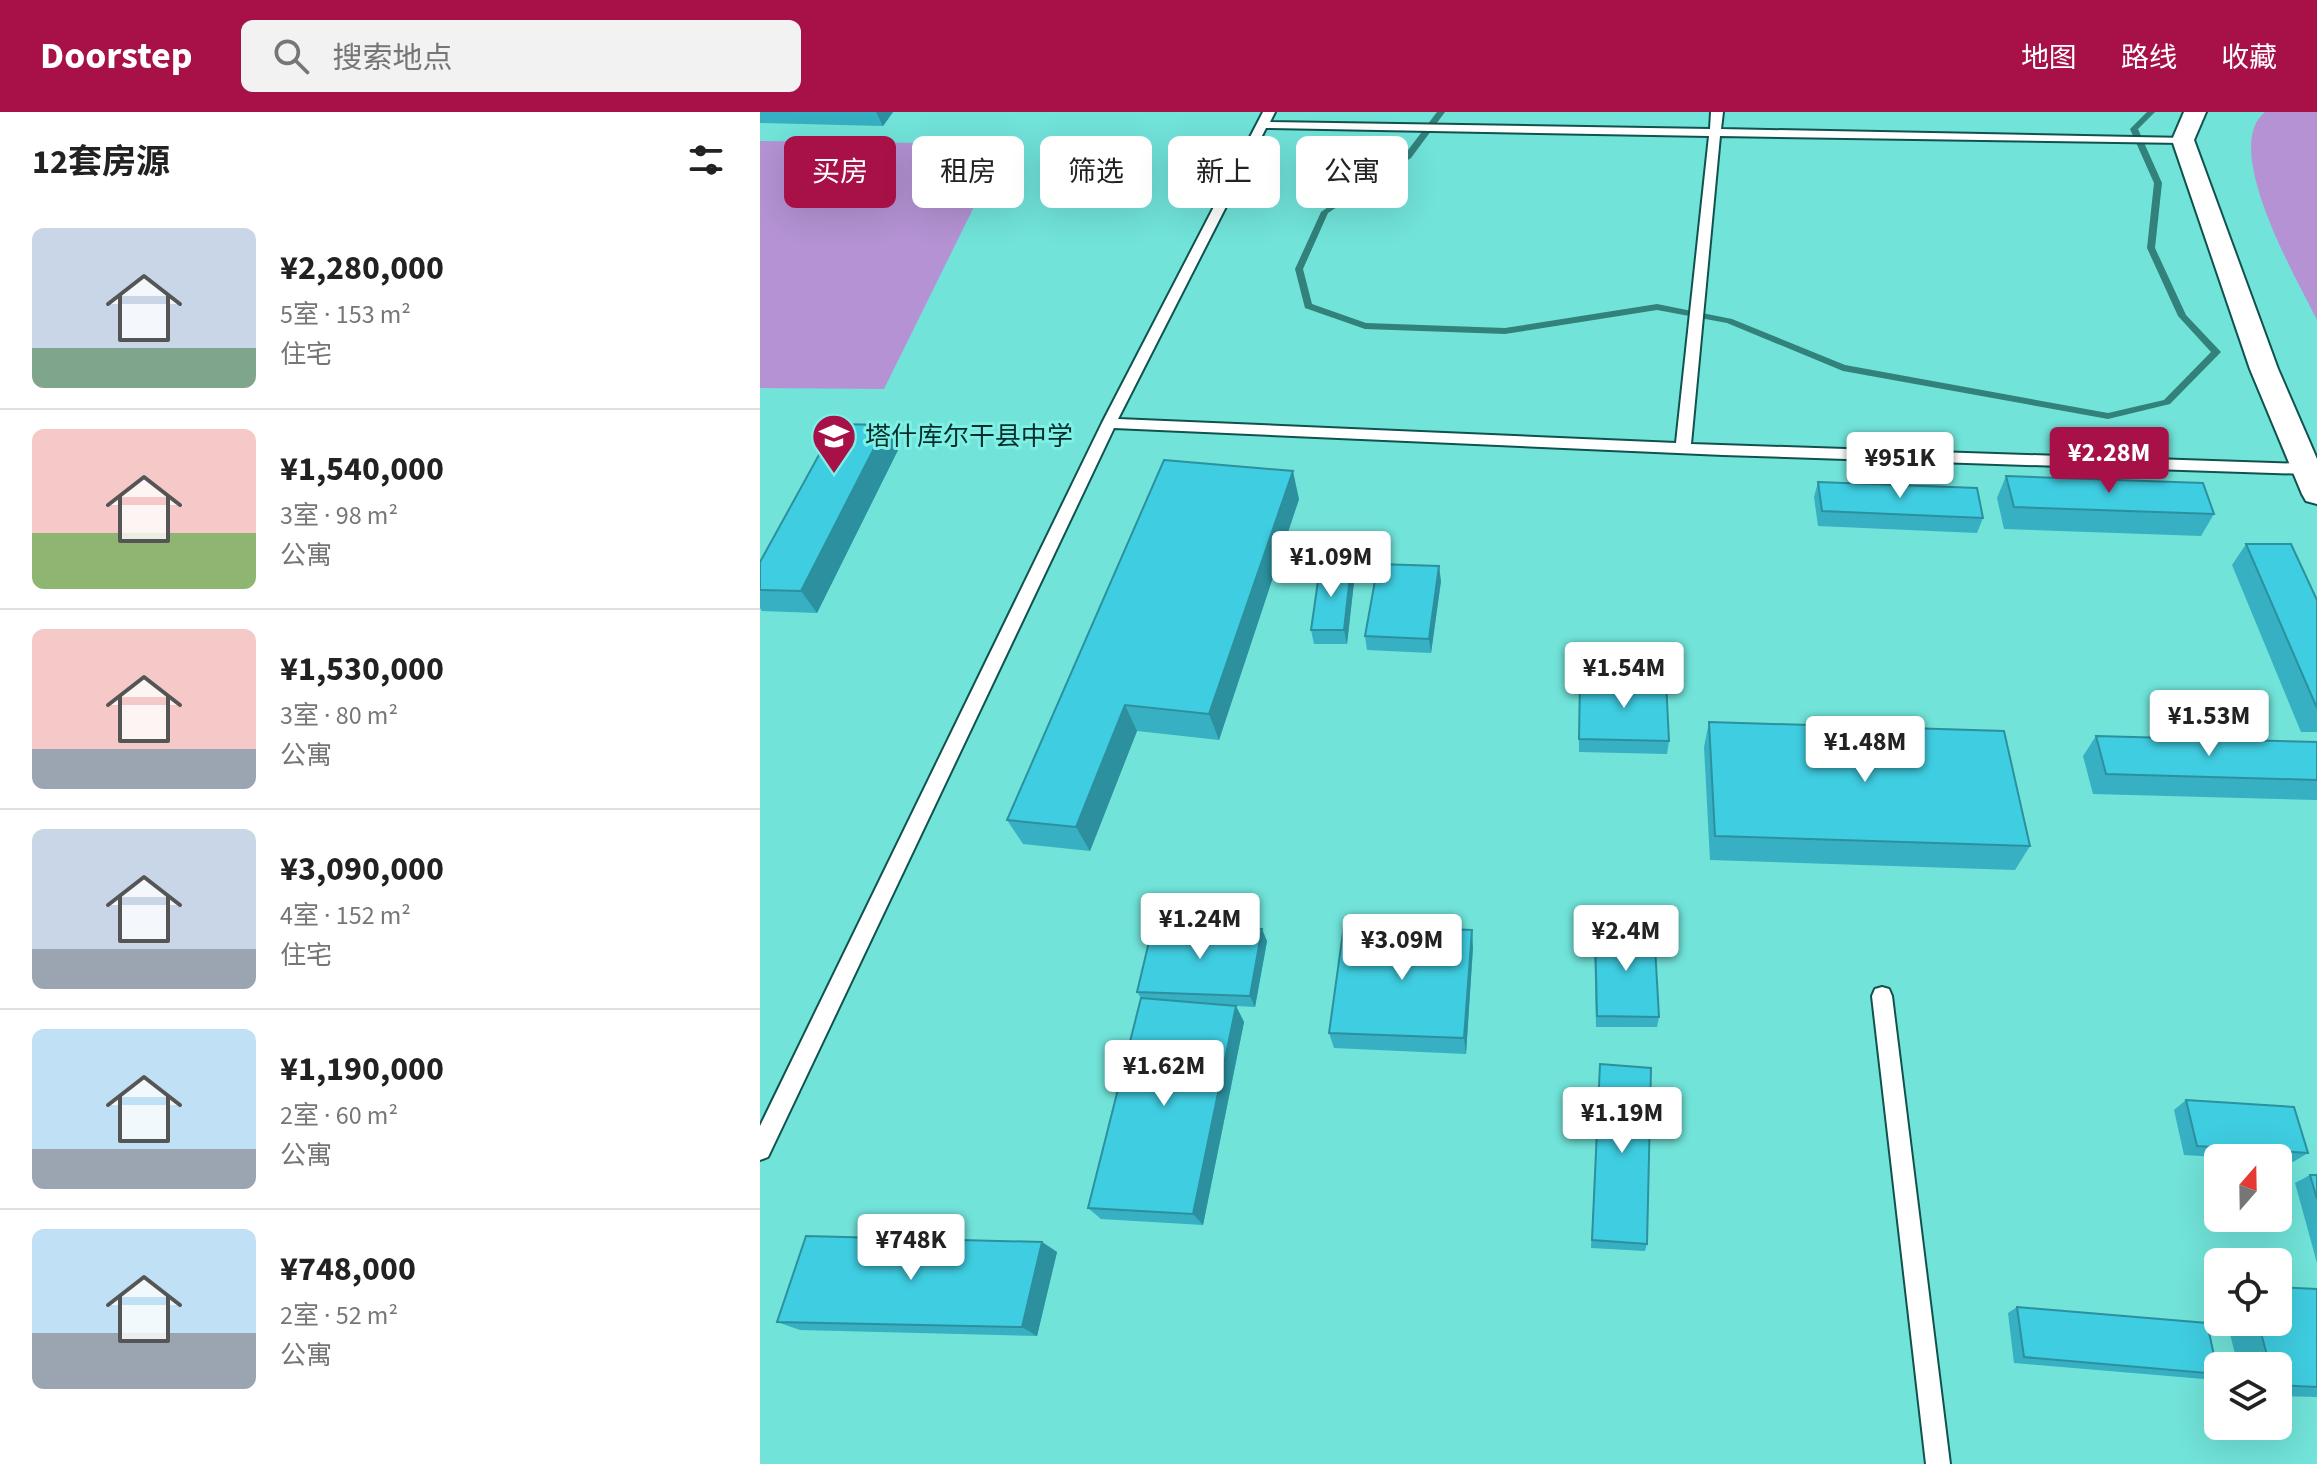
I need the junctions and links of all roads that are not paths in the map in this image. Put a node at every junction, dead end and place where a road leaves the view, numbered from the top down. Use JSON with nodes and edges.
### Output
{"nodes":[{"id":1,"x":1717,"y":112,"type":"edge"},
{"id":2,"x":2195,"y":112,"type":"edge"},
{"id":3,"x":1266,"y":118,"type":"edge"},
{"id":4,"x":1716,"y":132,"type":"junction"},
{"id":5,"x":2183,"y":140,"type":"junction"},
{"id":6,"x":1109,"y":423,"type":"junction"},
{"id":7,"x":1683,"y":448,"type":"junction"},
{"id":8,"x":2306,"y":469,"type":"junction"},
{"id":9,"x":2317,"y":494,"type":"edge"},
{"id":10,"x":1882,"y":996,"type":"dead end"},
{"id":11,"x":760,"y":1149,"type":"edge"},
{"id":12,"x":1938,"y":1464,"type":"edge"}],
"edges":[{"from":1,"to":4,"type":"lane"},
{"from":2,"to":5,"type":"street"},
{"from":3,"to":4,"type":"lane"},
{"from":3,"to":6,"type":"lane"},
{"from":4,"to":5,"type":"lane"},
{"from":4,"to":7,"type":"lane"},
{"from":5,"to":8,"type":"street"},
{"from":6,"to":7,"type":"lane"},
{"from":6,"to":11,"type":"lane"},
{"from":7,"to":8,"type":"lane"},
{"from":8,"to":9,"type":"street"},
{"from":10,"to":12,"type":"lane"}]}
